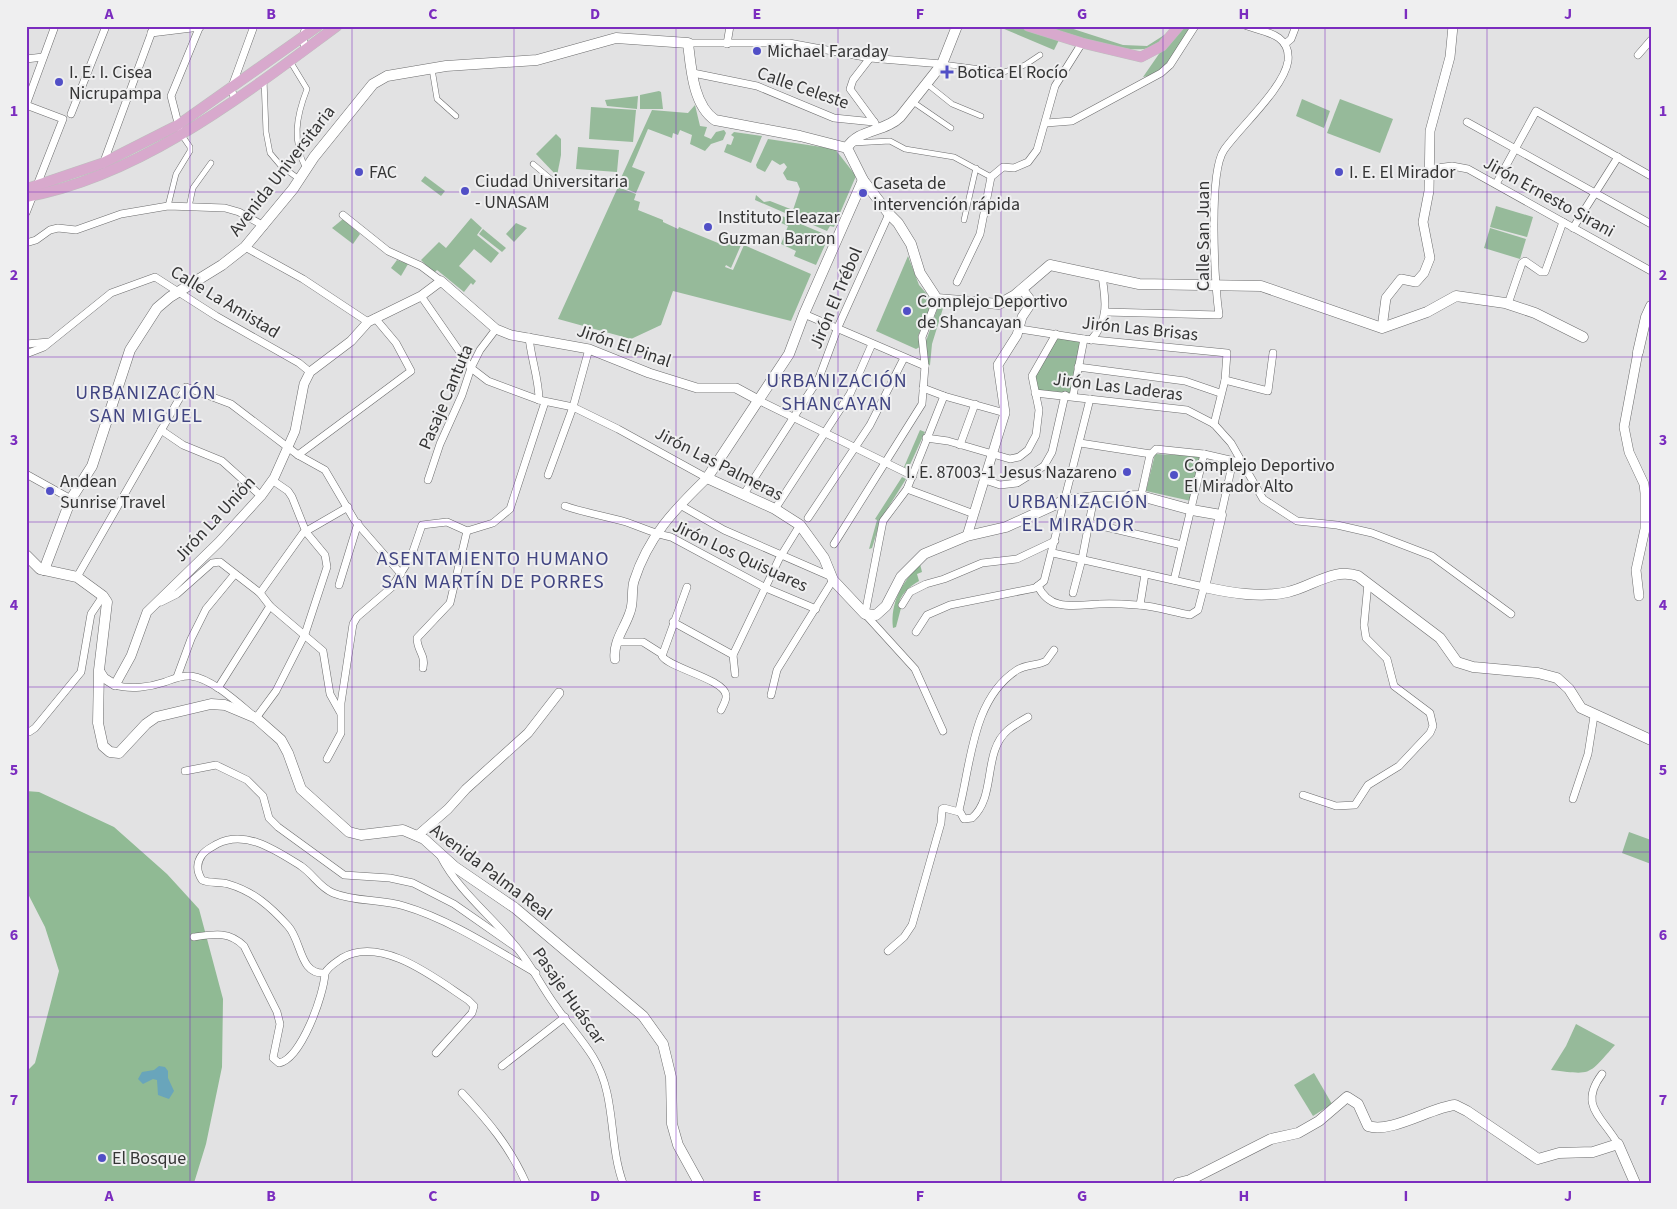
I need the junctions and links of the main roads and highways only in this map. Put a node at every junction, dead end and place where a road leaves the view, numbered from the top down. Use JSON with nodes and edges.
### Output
{"nodes":[{"id":1,"x":318,"y":26,"type":"edge"},
{"id":2,"x":337,"y":26,"type":"edge"},
{"id":3,"x":957,"y":26,"type":"edge"},
{"id":4,"x":1028,"y":26,"type":"edge"},
{"id":5,"x":1179,"y":26,"type":"edge"},
{"id":6,"x":233,"y":94,"type":"junction"},
{"id":7,"x":179,"y":130,"type":"junction"},
{"id":8,"x":847,"y":144,"type":"junction"},
{"id":9,"x":863,"y":180,"type":"junction"},
{"id":10,"x":30,"y":192,"type":"edge"},
{"id":11,"x":1651,"y":306,"type":"edge"},
{"id":12,"x":1583,"y":336,"type":"dead end"},
{"id":13,"x":1638,"y":352,"type":"road end"},
{"id":14,"x":26,"y":556,"type":"edge"},
{"id":15,"x":44,"y":570,"type":"junction"},
{"id":16,"x":1651,"y":740,"type":"edge"},
{"id":17,"x":1191,"y":1182,"type":"edge"},
{"id":18,"x":699,"y":1183,"type":"edge"},
{"id":19,"x":1178,"y":1183,"type":"edge"},
{"id":20,"x":1635,"y":1183,"type":"edge"}],
"edges":[{"from":1,"to":6,"type":"main road"},
{"from":2,"to":6,"type":"main road"},
{"from":3,"to":8,"type":"main road"},
{"from":4,"to":5,"type":"main road"},
{"from":6,"to":7,"type":"main road"},
{"from":7,"to":10,"type":"main road"},
{"from":7,"to":10,"type":"main road"},
{"from":8,"to":9,"type":"main road"},
{"from":8,"to":15,"type":"main road","name":"Avenida Universitaria"},
{"from":9,"to":12,"type":"main road"},
{"from":9,"to":16,"type":"main road","name":"Jirón Las Palmeras"},
{"from":11,"to":13,"type":"main road"},
{"from":14,"to":15,"type":"main road"},
{"from":15,"to":18,"type":"main road","name":"Avenida Palma Real"},
{"from":17,"to":19,"type":"main road"},
{"from":17,"to":20,"type":"main road"}]}
